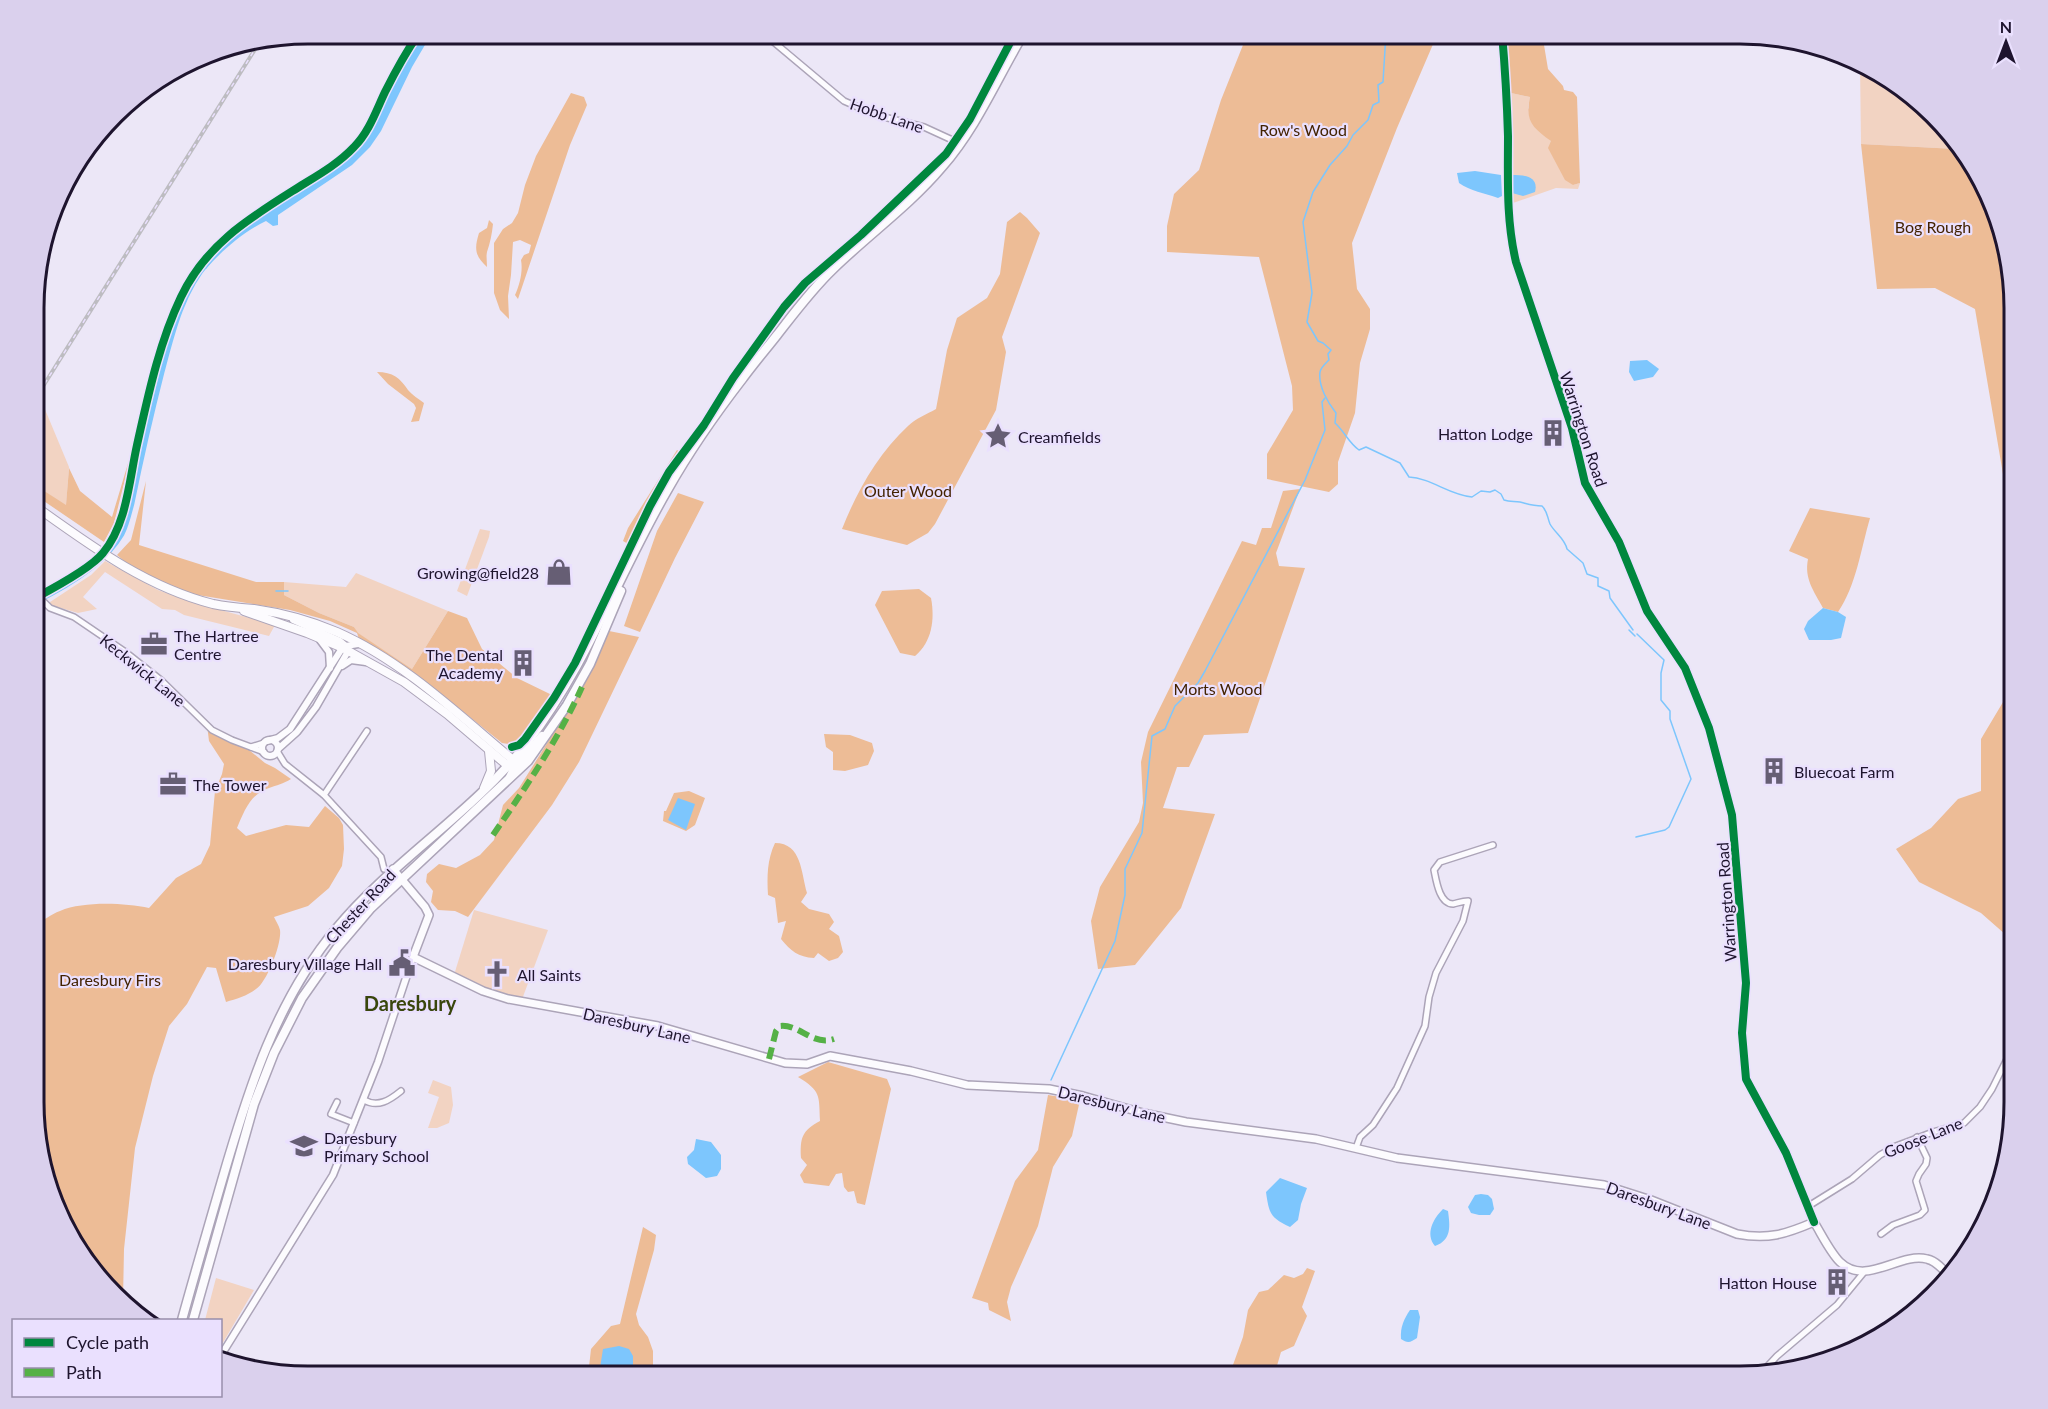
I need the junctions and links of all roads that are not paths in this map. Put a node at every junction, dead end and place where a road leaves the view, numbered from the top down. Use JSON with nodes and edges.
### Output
{"nodes":[{"id":1,"x":776,"y":44,"type":"edge"},
{"id":2,"x":1018,"y":44,"type":"edge"},
{"id":3,"x":1503,"y":44,"type":"edge"},
{"id":4,"x":961,"y":144,"type":"junction"},
{"id":5,"x":44,"y":512,"type":"edge"},
{"id":6,"x":637,"y":548,"type":"junction"},
{"id":7,"x":44,"y":604,"type":"edge"},
{"id":8,"x":235,"y":608,"type":"junction"},
{"id":9,"x":282,"y":615,"type":"junction"},
{"id":10,"x":318,"y":638,"type":"junction"},
{"id":11,"x":358,"y":644,"type":"junction"},
{"id":12,"x":345,"y":648,"type":"junction"},
{"id":13,"x":370,"y":663,"type":"junction"},
{"id":14,"x":330,"y":669,"type":"junction"},
{"id":15,"x":339,"y":669,"type":"junction"},
{"id":16,"x":367,"y":731,"type":"dead end"},
{"id":17,"x":548,"y":731,"type":"junction"},
{"id":18,"x":266,"y":742,"type":"junction"},
{"id":19,"x":360,"y":742,"type":"junction"},
{"id":20,"x":488,"y":745,"type":"junction"},
{"id":21,"x":366,"y":746,"type":"dead end"},
{"id":22,"x":251,"y":747,"type":"junction"},
{"id":23,"x":524,"y":747,"type":"junction"},
{"id":24,"x":264,"y":752,"type":"junction"},
{"id":25,"x":276,"y":752,"type":"junction"},
{"id":26,"x":512,"y":764,"type":"junction"},
{"id":27,"x":510,"y":778,"type":"junction"},
{"id":28,"x":480,"y":794,"type":"junction"},
{"id":29,"x":324,"y":795,"type":"junction"},
{"id":30,"x":1493,"y":845,"type":"dead end"},
{"id":31,"x":389,"y":869,"type":"junction"},
{"id":32,"x":400,"y":879,"type":"junction"},
{"id":33,"x":413,"y":957,"type":"junction"},
{"id":34,"x":2004,"y":1065,"type":"edge"},
{"id":35,"x":401,"y":1091,"type":"dead end"},
{"id":36,"x":364,"y":1100,"type":"junction"},
{"id":37,"x":337,"y":1102,"type":"dead end"},
{"id":38,"x":332,"y":1114,"type":"junction"},
{"id":39,"x":328,"y":1122,"type":"dead end"},
{"id":40,"x":354,"y":1123,"type":"junction"},
{"id":41,"x":1917,"y":1137,"type":"junction"},
{"id":42,"x":1356,"y":1148,"type":"junction"},
{"id":43,"x":1807,"y":1207,"type":"junction"},
{"id":44,"x":1814,"y":1222,"type":"junction"},
{"id":45,"x":1881,"y":1234,"type":"dead end"},
{"id":46,"x":1847,"y":1267,"type":"junction"},
{"id":47,"x":1943,"y":1270,"type":"edge"},
{"id":48,"x":1865,"y":1271,"type":"junction"},
{"id":49,"x":1856,"y":1281,"type":"junction"},
{"id":50,"x":182,"y":1319,"type":"edge"},
{"id":51,"x":193,"y":1319,"type":"edge"},
{"id":52,"x":224,"y":1351,"type":"edge"},
{"id":53,"x":1770,"y":1364,"type":"edge"}],
"edges":[{"from":1,"to":4,"type":"street","name":"Hobb Lane"},
{"from":2,"to":4,"type":"highway","name":"Chester Road"},
{"from":3,"to":43,"type":"street","name":"Warrington Road"},
{"from":4,"to":6,"type":"highway","name":"Chester Road"},
{"from":5,"to":8,"type":"main road"},
{"from":6,"to":17,"type":"highway","name":"Chester Road"},
{"from":6,"to":23,"type":"highway","name":"Chester Road"},
{"from":7,"to":22,"type":"street","name":"Keckwick Lane"},
{"from":8,"to":9,"type":"main road"},
{"from":8,"to":10,"type":"main road"},
{"from":9,"to":11,"type":"main road"},
{"from":9,"to":12,"type":"street"},
{"from":10,"to":12,"type":"main road"},
{"from":10,"to":14,"type":"street"},
{"from":11,"to":12,"type":"street"},
{"from":11,"to":20,"type":"main road"},
{"from":12,"to":13,"type":"main road"},
{"from":12,"to":14,"type":"street"},
{"from":12,"to":15,"type":"street"},
{"from":13,"to":15,"type":"street"},
{"from":13,"to":20,"type":"main road"},
{"from":14,"to":18,"type":"street"},
{"from":15,"to":25,"type":"street"},
{"from":16,"to":19,"type":"street"},
{"from":17,"to":26,"type":"main road"},
{"from":17,"to":27,"type":"highway","name":"Chester Road"},
{"from":18,"to":22,"type":"street"},
{"from":18,"to":24,"type":"street"},
{"from":18,"to":25,"type":"street"},
{"from":19,"to":21,"type":"street"},
{"from":19,"to":29,"type":"street"},
{"from":20,"to":23,"type":"main road"},
{"from":20,"to":26,"type":"main road"},
{"from":20,"to":28,"type":"main road"},
{"from":22,"to":24,"type":"street","name":"Keckwick Lane"},
{"from":23,"to":26,"type":"highway","name":"Chester Road"},
{"from":24,"to":25,"type":"street"},
{"from":25,"to":29,"type":"street"},
{"from":26,"to":27,"type":"main road"},
{"from":26,"to":28,"type":"highway","name":"Chester Road"},
{"from":27,"to":32,"type":"highway","name":"Chester Road"},
{"from":28,"to":31,"type":"highway","name":"Chester Road"},
{"from":29,"to":31,"type":"street"},
{"from":30,"to":42,"type":"street"},
{"from":31,"to":32,"type":"main road"},
{"from":31,"to":50,"type":"highway","name":"Chester Road"},
{"from":32,"to":33,"type":"main road"},
{"from":32,"to":51,"type":"highway","name":"Chester Road"},
{"from":33,"to":36,"type":"street"},
{"from":33,"to":42,"type":"main road","name":"Daresbury Lane"},
{"from":34,"to":41,"type":"street","name":"Goose Lane"},
{"from":35,"to":36,"type":"street"},
{"from":36,"to":40,"type":"street"},
{"from":37,"to":38,"type":"street"},
{"from":38,"to":39,"type":"street"},
{"from":38,"to":40,"type":"street"},
{"from":40,"to":52,"type":"street"},
{"from":41,"to":43,"type":"street","name":"Goose Lane"},
{"from":41,"to":45,"type":"street"},
{"from":42,"to":44,"type":"main road","name":"Daresbury Lane"},
{"from":43,"to":44,"type":"street","name":"Warrington Road"},
{"from":44,"to":46,"type":"main road"},
{"from":46,"to":48,"type":"main road"},
{"from":46,"to":49,"type":"street"},
{"from":47,"to":48,"type":"main road"},
{"from":48,"to":49,"type":"street"},
{"from":49,"to":53,"type":"street"}]}
